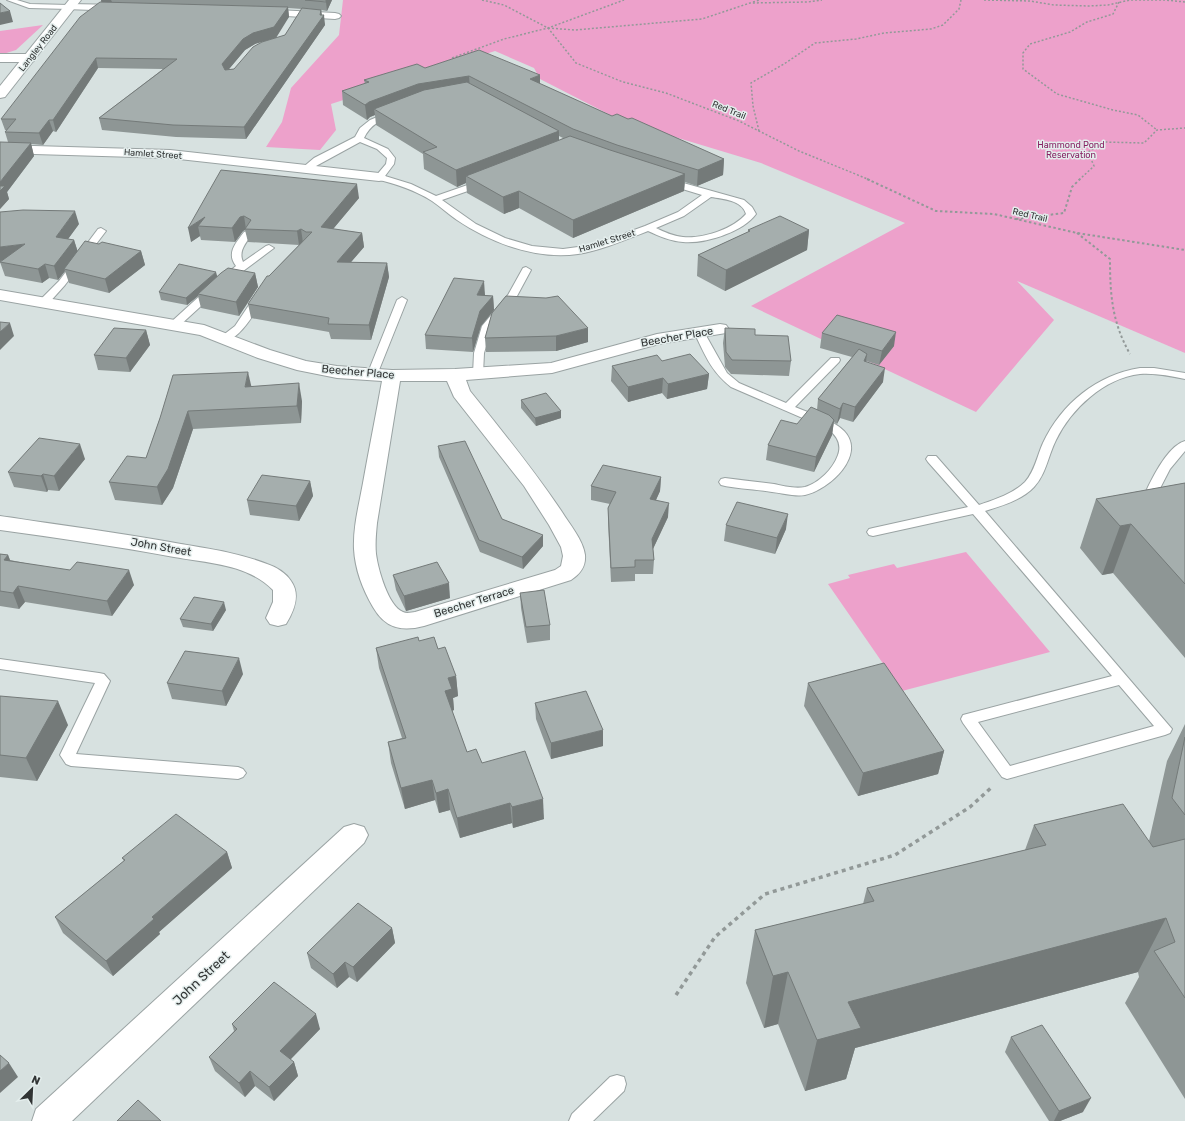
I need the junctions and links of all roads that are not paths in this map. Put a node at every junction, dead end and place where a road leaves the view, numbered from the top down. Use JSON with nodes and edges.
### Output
{"nodes":[{"id":1,"x":8,"y":0,"type":"edge"},
{"id":2,"x":72,"y":4,"type":"edge"},
{"id":3,"x":132,"y":8,"type":"edge"},
{"id":4,"x":245,"y":11,"type":"edge"},
{"id":5,"x":335,"y":16,"type":"dead end"},
{"id":6,"x":0,"y":58,"type":"edge"},
{"id":7,"x":30,"y":58,"type":"junction"},
{"id":8,"x":0,"y":94,"type":"edge"},
{"id":9,"x":402,"y":109,"type":"edge"},
{"id":10,"x":359,"y":139,"type":"junction"},
{"id":11,"x":0,"y":149,"type":"edge"},
{"id":12,"x":305,"y":168,"type":"junction"},
{"id":13,"x":379,"y":177,"type":"junction"},
{"id":14,"x":657,"y":178,"type":"edge"},
{"id":15,"x":488,"y":180,"type":"edge"},
{"id":16,"x":710,"y":194,"type":"junction"},
{"id":17,"x":435,"y":199,"type":"junction"},
{"id":18,"x":648,"y":228,"type":"junction"},
{"id":19,"x":101,"y":231,"type":"dead end"},
{"id":20,"x":247,"y":234,"type":"edge"},
{"id":21,"x":269,"y":248,"type":"dead end"},
{"id":22,"x":242,"y":267,"type":"junction"},
{"id":23,"x":526,"y":270,"type":"dead end"},
{"id":24,"x":264,"y":290,"type":"edge"},
{"id":25,"x":0,"y":295,"type":"edge"},
{"id":26,"x":402,"y":300,"type":"dead end"},
{"id":27,"x":43,"y":303,"type":"junction"},
{"id":28,"x":174,"y":325,"type":"junction"},
{"id":29,"x":720,"y":329,"type":"dead end"},
{"id":30,"x":699,"y":332,"type":"junction"},
{"id":31,"x":226,"y":338,"type":"junction"},
{"id":32,"x":835,"y":360,"type":"dead end"},
{"id":33,"x":478,"y":374,"type":"junction"},
{"id":34,"x":382,"y":375,"type":"junction"},
{"id":35,"x":455,"y":375,"type":"junction"},
{"id":36,"x":1185,"y":376,"type":"edge"},
{"id":37,"x":788,"y":408,"type":"junction"},
{"id":38,"x":1185,"y":445,"type":"edge"},
{"id":39,"x":932,"y":459,"type":"dead end"},
{"id":40,"x":725,"y":482,"type":"dead end"},
{"id":41,"x":977,"y":509,"type":"junction"},
{"id":42,"x":1165,"y":513,"type":"edge"},
{"id":43,"x":0,"y":523,"type":"edge"},
{"id":44,"x":873,"y":532,"type":"dead end"},
{"id":45,"x":278,"y":618,"type":"dead end"},
{"id":46,"x":0,"y":664,"type":"edge"},
{"id":47,"x":1122,"y":679,"type":"junction"},
{"id":48,"x":238,"y":773,"type":"dead end"},
{"id":49,"x":354,"y":835,"type":"dead end"},
{"id":50,"x":617,"y":1084,"type":"dead end"},
{"id":51,"x":48,"y":1121,"type":"edge"},
{"id":52,"x":578,"y":1121,"type":"edge"}],
"edges":[{"from":1,"to":2,"type":"lane"},
{"from":2,"to":3,"type":"street"},
{"from":2,"to":7,"type":"street","name":"Langley Road"},
{"from":4,"to":5,"type":"street"},
{"from":6,"to":7,"type":"street"},
{"from":7,"to":8,"type":"street","name":"Langley Road"},
{"from":9,"to":10,"type":"lane"},
{"from":10,"to":12,"type":"lane"},
{"from":10,"to":13,"type":"lane"},
{"from":11,"to":12,"type":"street","name":"Hamlet Street"},
{"from":12,"to":13,"type":"street","name":"Hamlet Street"},
{"from":13,"to":17,"type":"lane","name":"Hamlet Street"},
{"from":14,"to":16,"type":"lane","name":"Hamlet Street"},
{"from":15,"to":17,"type":"lane"},
{"from":16,"to":18,"type":"lane","name":"Hamlet Street"},
{"from":16,"to":18,"type":"lane","name":"Hamlet Street"},
{"from":17,"to":18,"type":"lane","name":"Hamlet Street"},
{"from":19,"to":27,"type":"lane"},
{"from":20,"to":22,"type":"lane"},
{"from":21,"to":22,"type":"lane"},
{"from":22,"to":28,"type":"lane"},
{"from":23,"to":33,"type":"lane"},
{"from":24,"to":31,"type":"lane"},
{"from":25,"to":27,"type":"street","name":"Beecher Place"},
{"from":26,"to":34,"type":"lane"},
{"from":27,"to":28,"type":"street","name":"Beecher Place"},
{"from":28,"to":31,"type":"street","name":"Beecher Place"},
{"from":29,"to":30,"type":"street","name":"Beecher Place"},
{"from":30,"to":33,"type":"street","name":"Beecher Place"},
{"from":30,"to":37,"type":"lane"},
{"from":31,"to":34,"type":"street","name":"Beecher Place"},
{"from":32,"to":37,"type":"lane"},
{"from":33,"to":35,"type":"street","name":"Beecher Place"},
{"from":34,"to":35,"type":"street","name":"Beecher Place"},
{"from":34,"to":35,"type":"street","name":"Beecher Terrace"},
{"from":36,"to":41,"type":"lane"},
{"from":37,"to":40,"type":"lane"},
{"from":38,"to":42,"type":"lane"},
{"from":39,"to":41,"type":"lane"},
{"from":41,"to":44,"type":"lane"},
{"from":41,"to":47,"type":"lane"},
{"from":43,"to":45,"type":"street","name":"John Street"},
{"from":46,"to":48,"type":"lane"},
{"from":47,"to":47,"type":"lane"},
{"from":49,"to":51,"type":"street","name":"John Street"},
{"from":50,"to":52,"type":"lane"}]}
